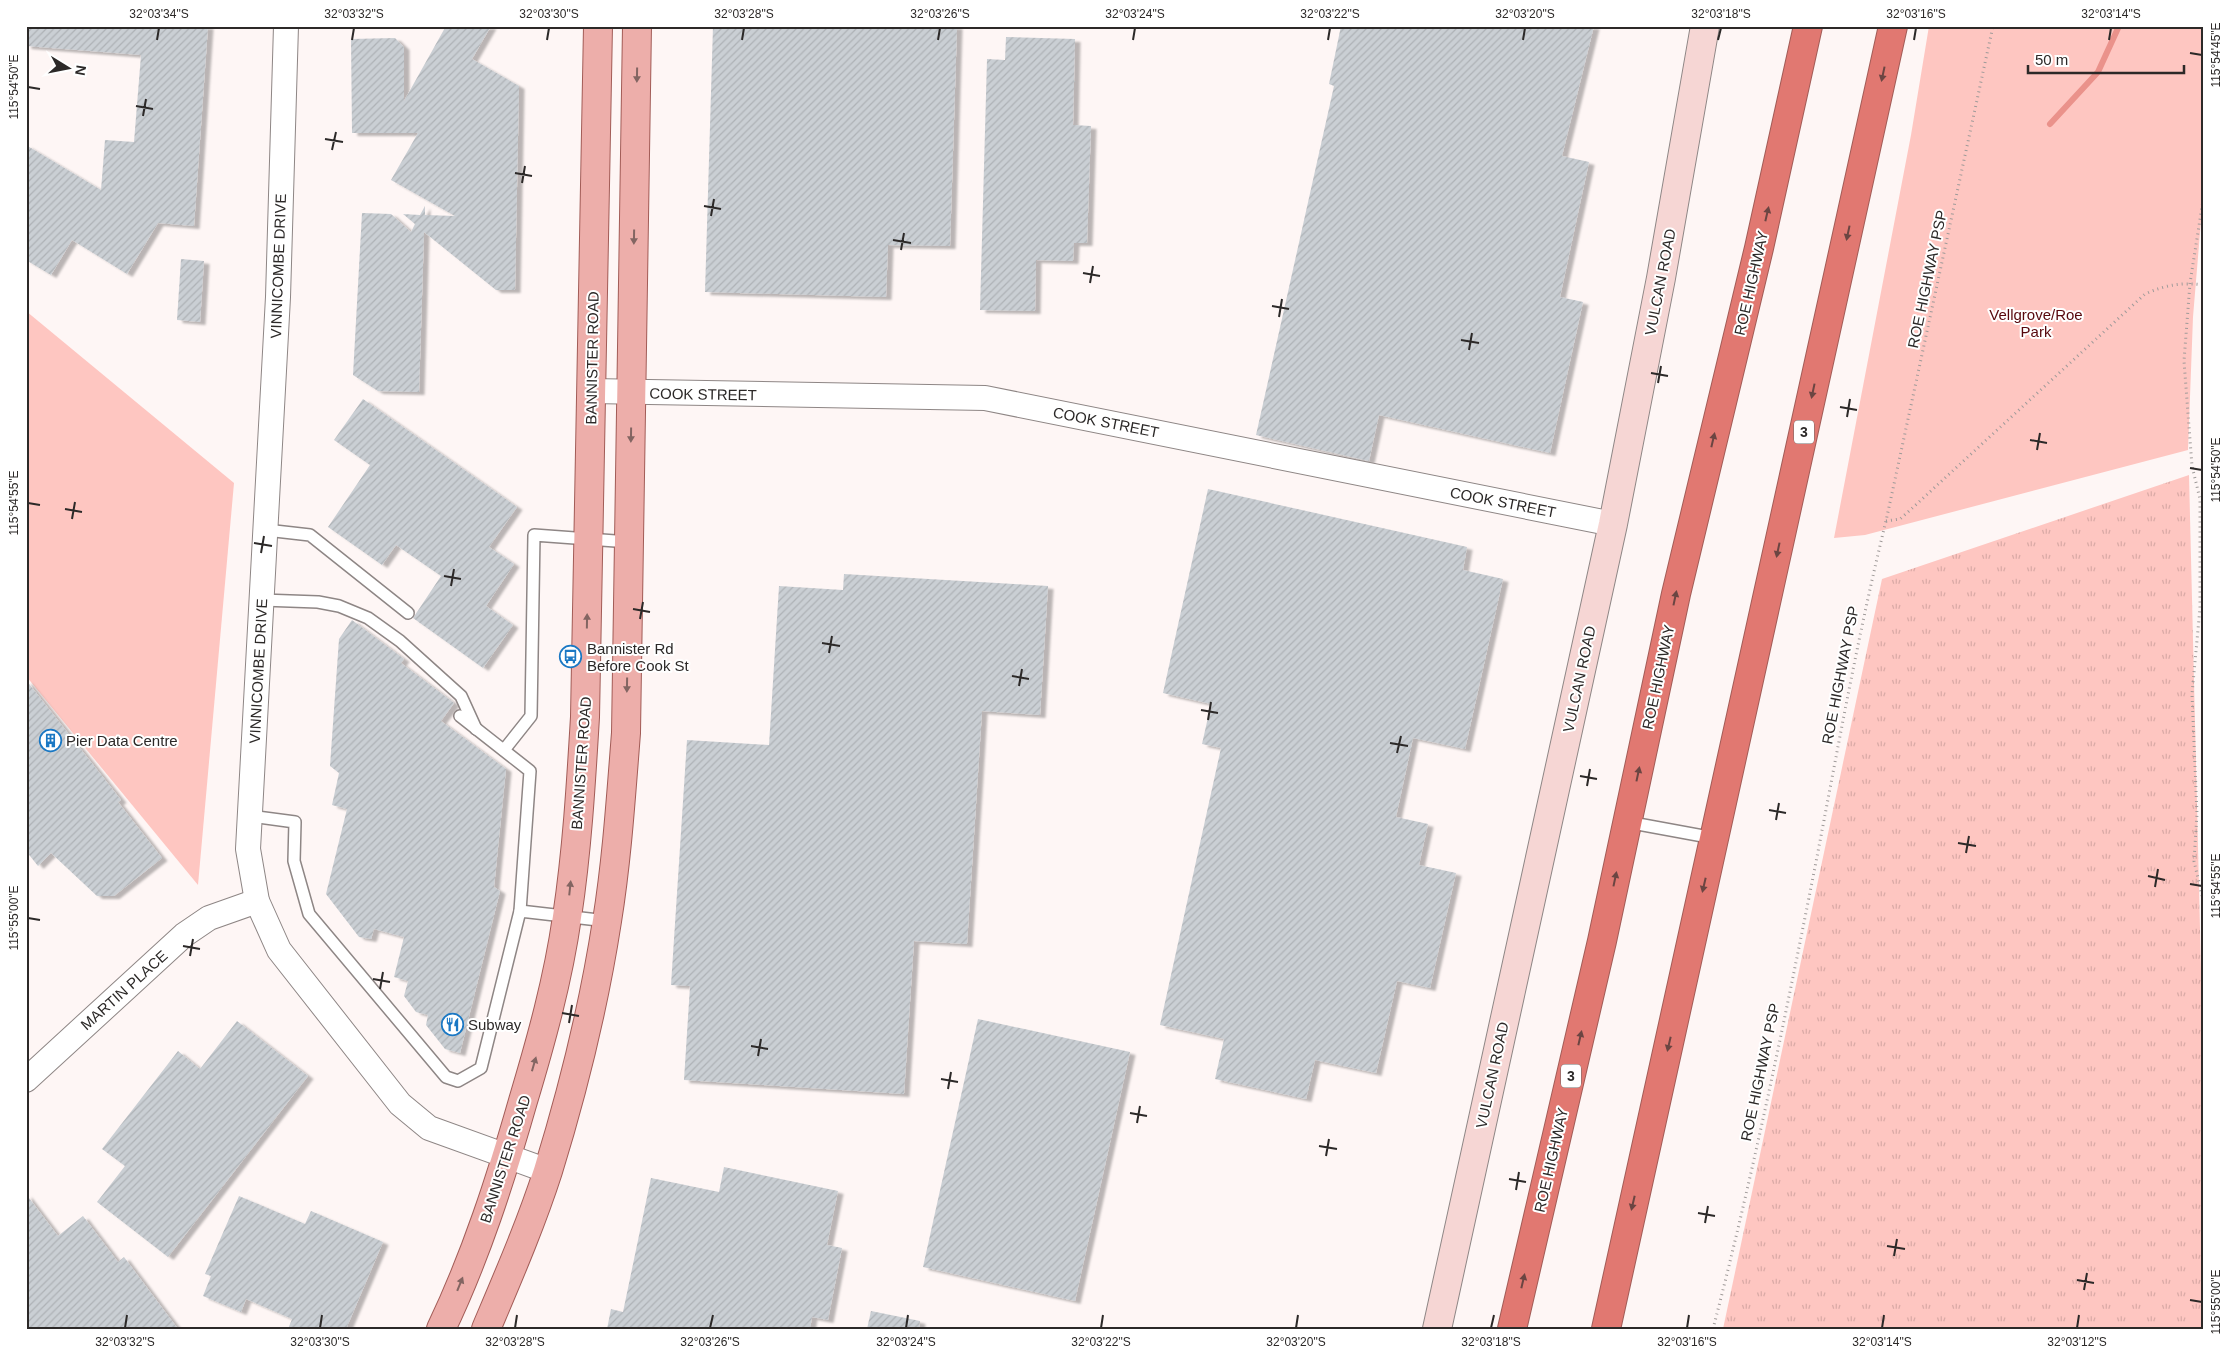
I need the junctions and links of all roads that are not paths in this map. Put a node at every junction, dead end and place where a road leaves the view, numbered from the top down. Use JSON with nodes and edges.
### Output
{"nodes":[{"id":1,"x":286,"y":26,"type":"edge"},
{"id":2,"x":598,"y":26,"type":"edge"},
{"id":3,"x":638,"y":26,"type":"edge"},
{"id":4,"x":1705,"y":26,"type":"edge"},
{"id":5,"x":1808,"y":26,"type":"edge"},
{"id":6,"x":1893,"y":26,"type":"edge"},
{"id":7,"x":591,"y":391,"type":"junction"},
{"id":8,"x":632,"y":392,"type":"junction"},
{"id":9,"x":1613,"y":524,"type":"junction"},
{"id":10,"x":266,"y":530,"type":"junction"},
{"id":11,"x":589,"y":538,"type":"junction"},
{"id":12,"x":630,"y":542,"type":"junction"},
{"id":13,"x":262,"y":600,"type":"junction"},
{"id":14,"x":408,"y":613,"type":"dead end"},
{"id":15,"x":460,"y":716,"type":"dead end"},
{"id":16,"x":476,"y":729,"type":"junction"},
{"id":17,"x":504,"y":750,"type":"junction"},
{"id":18,"x":250,"y":816,"type":"junction"},
{"id":19,"x":1627,"y":822,"type":"junction"},
{"id":20,"x":1715,"y":838,"type":"junction"},
{"id":21,"x":257,"y":901,"type":"junction"},
{"id":22,"x":520,"y":911,"type":"junction"},
{"id":23,"x":567,"y":917,"type":"junction"},
{"id":24,"x":607,"y":922,"type":"junction"},
{"id":25,"x":26,"y":1080,"type":"edge"},
{"id":26,"x":507,"y":1157,"type":"junction"},
{"id":27,"x":548,"y":1171,"type":"junction"},
{"id":28,"x":441,"y":1329,"type":"edge"},
{"id":29,"x":486,"y":1329,"type":"edge"},
{"id":30,"x":1437,"y":1329,"type":"edge"},
{"id":31,"x":1512,"y":1329,"type":"edge"},
{"id":32,"x":1606,"y":1329,"type":"edge"}],
"edges":[{"from":1,"to":10,"type":"street","name":"VINNICOMBE DRIVE"},
{"from":2,"to":7,"type":"main road","name":"BANNISTER ROAD"},
{"from":3,"to":8,"type":"main road","one_way":true},
{"from":4,"to":9,"type":"street","name":"VULCAN ROAD"},
{"from":19,"to":5,"type":"highway","name":"ROE HIGHWAY","number":"3","one_way":true},
{"from":6,"to":20,"type":"highway","number":"3","one_way":true},
{"from":7,"to":8,"type":"street","name":"COOK STREET"},
{"from":7,"to":11,"type":"main road","name":"BANNISTER ROAD"},
{"from":8,"to":9,"type":"street","name":"COOK STREET"},
{"from":8,"to":12,"type":"main road","one_way":true},
{"from":9,"to":30,"type":"street","name":"VULCAN ROAD"},
{"from":10,"to":13,"type":"street","name":"VINNICOMBE DRIVE"},
{"from":10,"to":14,"type":"lane"},
{"from":11,"to":12,"type":"lane"},
{"from":11,"to":17,"type":"lane"},
{"from":23,"to":11,"type":"main road","name":"BANNISTER ROAD","one_way":true},
{"from":12,"to":24,"type":"main road","one_way":true},
{"from":13,"to":16,"type":"lane"},
{"from":13,"to":18,"type":"street","name":"VINNICOMBE DRIVE"},
{"from":15,"to":16,"type":"lane"},
{"from":16,"to":17,"type":"lane"},
{"from":17,"to":22,"type":"lane"},
{"from":18,"to":21,"type":"street","name":"VINNICOMBE DRIVE"},
{"from":18,"to":22,"type":"lane"},
{"from":19,"to":20,"type":"lane"},
{"from":31,"to":19,"type":"highway","name":"ROE HIGHWAY","number":"3","one_way":true},
{"from":20,"to":32,"type":"highway","number":"3","one_way":true},
{"from":21,"to":25,"type":"street","name":"MARTIN PLACE"},
{"from":21,"to":26,"type":"street","name":"VINNICOMBE DRIVE"},
{"from":22,"to":23,"type":"lane"},
{"from":23,"to":24,"type":"lane"},
{"from":26,"to":23,"type":"main road","name":"BANNISTER ROAD","one_way":true},
{"from":24,"to":27,"type":"main road"},
{"from":26,"to":27,"type":"street","name":"VINNICOMBE DRIVE"},
{"from":28,"to":26,"type":"main road","name":"BANNISTER ROAD","one_way":true},
{"from":27,"to":29,"type":"main road"}]}
